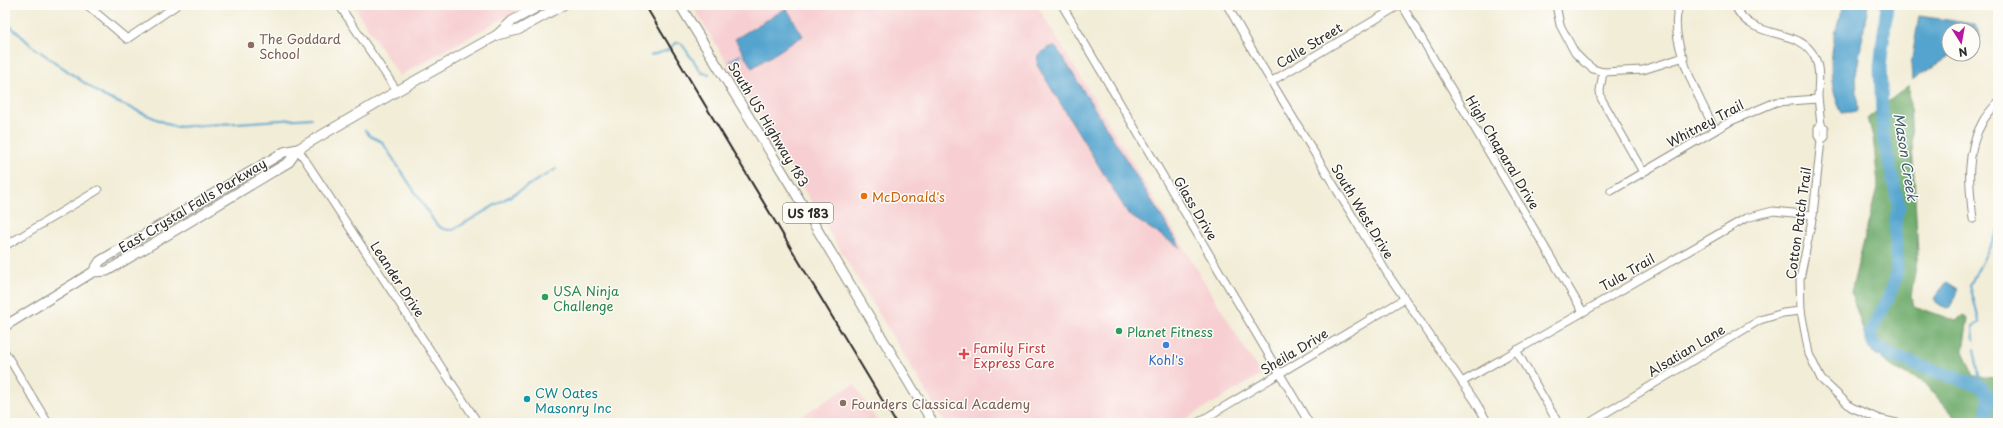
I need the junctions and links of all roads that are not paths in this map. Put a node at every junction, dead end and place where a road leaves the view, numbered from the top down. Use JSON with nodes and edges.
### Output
{"nodes":[{"id":1,"x":87,"y":5,"type":"edge"},
{"id":2,"x":176,"y":5,"type":"edge"},
{"id":3,"x":339,"y":5,"type":"edge"},
{"id":4,"x":541,"y":5,"type":"edge"},
{"id":5,"x":563,"y":5,"type":"edge"},
{"id":6,"x":680,"y":5,"type":"edge"},
{"id":7,"x":1062,"y":5,"type":"edge"},
{"id":8,"x":1226,"y":5,"type":"edge"},
{"id":9,"x":1401,"y":5,"type":"edge"},
{"id":10,"x":1556,"y":5,"type":"edge"},
{"id":11,"x":1680,"y":5,"type":"edge"},
{"id":12,"x":1735,"y":5,"type":"edge"},
{"id":13,"x":497,"y":35,"type":"junction"},
{"id":14,"x":1684,"y":57,"type":"junction"},
{"id":15,"x":1603,"y":72,"type":"junction"},
{"id":16,"x":1272,"y":81,"type":"junction"},
{"id":17,"x":397,"y":91,"type":"junction"},
{"id":18,"x":1818,"y":99,"type":"junction"},
{"id":19,"x":1998,"y":102,"type":"edge"},
{"id":20,"x":1715,"y":129,"type":"junction"},
{"id":21,"x":298,"y":149,"type":"junction"},
{"id":22,"x":1643,"y":172,"type":"junction"},
{"id":23,"x":98,"y":190,"type":"dead end"},
{"id":24,"x":1611,"y":191,"type":"dead end"},
{"id":25,"x":1813,"y":215,"type":"junction"},
{"id":26,"x":1973,"y":219,"type":"dead end"},
{"id":27,"x":5,"y":246,"type":"edge"},
{"id":28,"x":1404,"y":299,"type":"junction"},
{"id":29,"x":1801,"y":311,"type":"junction"},
{"id":30,"x":1583,"y":312,"type":"junction"},
{"id":31,"x":5,"y":326,"type":"edge"},
{"id":32,"x":1516,"y":350,"type":"junction"},
{"id":33,"x":5,"y":352,"type":"edge"},
{"id":34,"x":1280,"y":374,"type":"junction"},
{"id":35,"x":1462,"y":382,"type":"junction"},
{"id":36,"x":48,"y":423,"type":"edge"},
{"id":37,"x":478,"y":423,"type":"edge"},
{"id":38,"x":933,"y":423,"type":"edge"},
{"id":39,"x":1197,"y":423,"type":"edge"},
{"id":40,"x":1309,"y":423,"type":"edge"},
{"id":41,"x":1488,"y":423,"type":"edge"},
{"id":42,"x":1558,"y":423,"type":"edge"},
{"id":43,"x":1589,"y":423,"type":"edge"},
{"id":44,"x":1897,"y":423,"type":"edge"}],
"edges":[{"from":1,"to":2,"type":"street"},
{"from":3,"to":17,"type":"street"},
{"from":4,"to":13,"type":"main road","name":"East Crystal Falls Parkway"},
{"from":5,"to":13,"type":"main road","name":"East Crystal Falls Parkway"},
{"from":6,"to":38,"type":"main road","name":"South US Highway 183","number":"US 183"},
{"from":7,"to":34,"type":"street","name":"Glass Drive"},
{"from":8,"to":16,"type":"street","name":"South West Drive"},
{"from":9,"to":16,"type":"street","name":"Calle Street"},
{"from":9,"to":30,"type":"street","name":"High Chaparal Drive"},
{"from":10,"to":15,"type":"street"},
{"from":11,"to":14,"type":"street"},
{"from":12,"to":18,"type":"street"},
{"from":13,"to":17,"type":"main road","name":"East Crystal Falls Parkway"},
{"from":14,"to":15,"type":"street"},
{"from":14,"to":20,"type":"street"},
{"from":15,"to":22,"type":"street"},
{"from":16,"to":28,"type":"street","name":"South West Drive"},
{"from":17,"to":21,"type":"main road","name":"East Crystal Falls Parkway"},
{"from":18,"to":20,"type":"street","name":"Whitney Trail"},
{"from":18,"to":25,"type":"street","name":"Cotton Patch Trail"},
{"from":19,"to":26,"type":"street"},
{"from":20,"to":22,"type":"street","name":"Whitney Trail"},
{"from":21,"to":31,"type":"main road","name":"East Crystal Falls Parkway"},
{"from":21,"to":37,"type":"street","name":"Leander Drive"},
{"from":22,"to":24,"type":"street","name":"Whitney Trail"},
{"from":23,"to":27,"type":"street"},
{"from":25,"to":29,"type":"street","name":"Cotton Patch Trail"},
{"from":25,"to":30,"type":"street","name":"Tula Trail"},
{"from":28,"to":34,"type":"street","name":"Sheila Drive"},
{"from":28,"to":35,"type":"street","name":"South West Drive"},
{"from":29,"to":43,"type":"street","name":"Alsatian Lane"},
{"from":29,"to":44,"type":"street","name":"Cotton Patch Trail"},
{"from":30,"to":32,"type":"street","name":"Tula Trail"},
{"from":32,"to":35,"type":"street","name":"Tula Trail"},
{"from":32,"to":42,"type":"street"},
{"from":33,"to":36,"type":"street"},
{"from":34,"to":39,"type":"street","name":"Sheila Drive"},
{"from":34,"to":40,"type":"street","name":"Glass Drive"},
{"from":35,"to":41,"type":"street","name":"South West Drive"}]}
